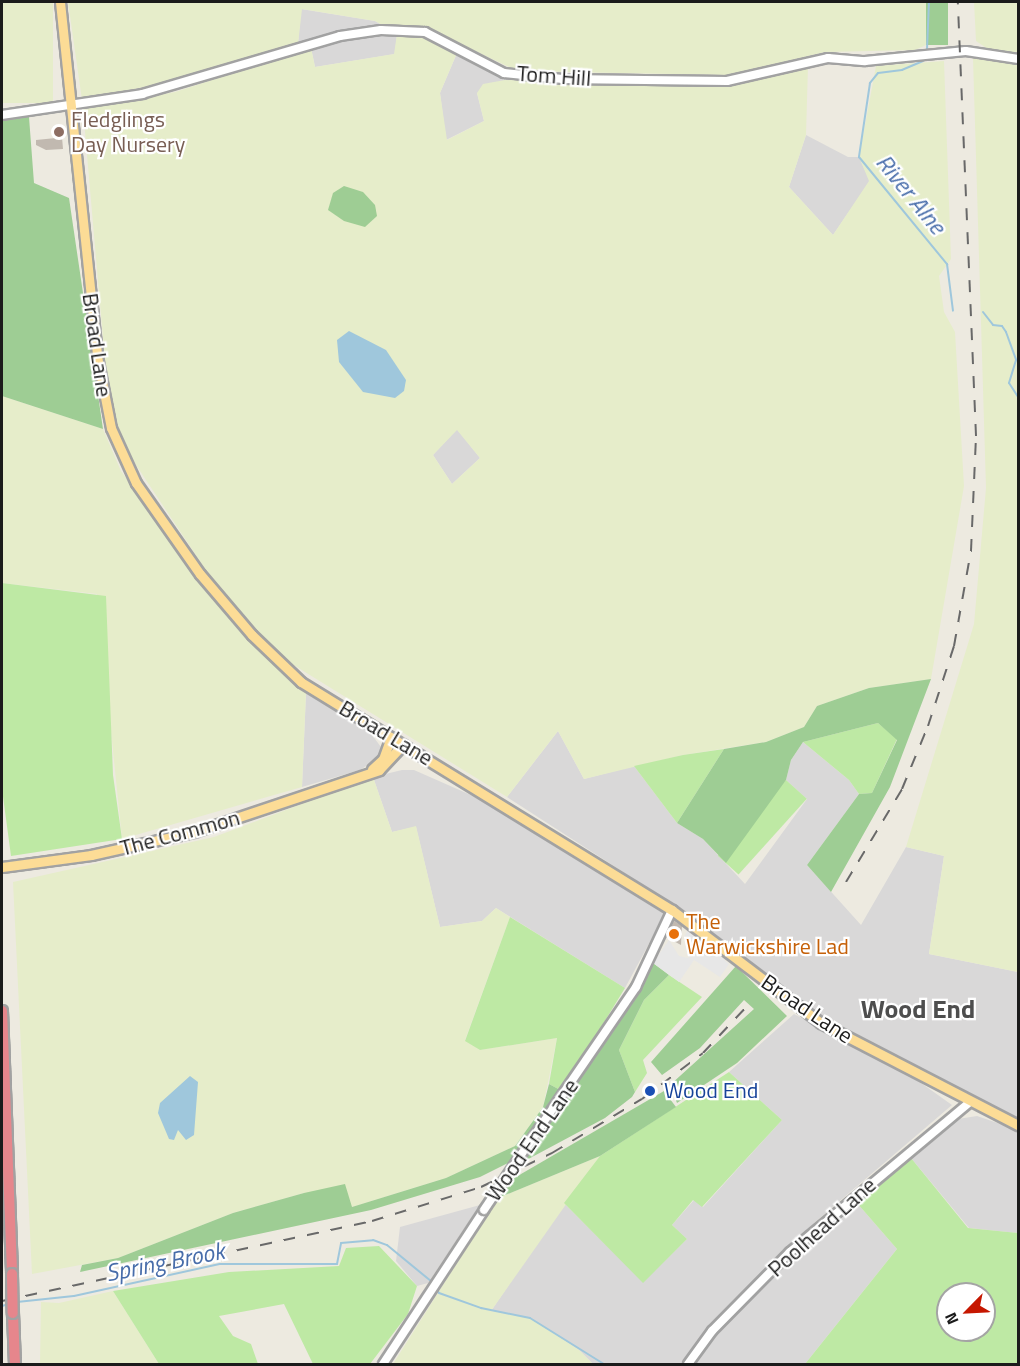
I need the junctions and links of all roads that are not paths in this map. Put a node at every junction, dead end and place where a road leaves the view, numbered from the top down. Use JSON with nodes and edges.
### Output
{"nodes":[{"id":1,"x":60,"y":2,"type":"edge"},
{"id":2,"x":1018,"y":59,"type":"edge"},
{"id":3,"x":69,"y":104,"type":"junction"},
{"id":4,"x":2,"y":115,"type":"edge"},
{"id":5,"x":391,"y":737,"type":"junction"},
{"id":6,"x":403,"y":744,"type":"junction"},
{"id":7,"x":353,"y":778,"type":"junction"},
{"id":8,"x":2,"y":867,"type":"edge"},
{"id":9,"x":672,"y":909,"type":"junction"},
{"id":10,"x":2,"y":1011,"type":"edge"},
{"id":11,"x":969,"y":1103,"type":"junction"},
{"id":12,"x":1018,"y":1125,"type":"edge"},
{"id":13,"x":15,"y":1365,"type":"edge"},
{"id":14,"x":382,"y":1365,"type":"edge"},
{"id":15,"x":688,"y":1365,"type":"edge"}],
"edges":[{"from":1,"to":3,"type":"main road","name":"Broad Lane"},
{"from":2,"to":3,"type":"street","name":"Tom Hill"},
{"from":3,"to":4,"type":"street","name":"Tom Hill"},
{"from":3,"to":5,"type":"main road","name":"Broad Lane"},
{"from":5,"to":6,"type":"main road","name":"Broad Lane"},
{"from":5,"to":7,"type":"main road","name":"The Common"},
{"from":6,"to":7,"type":"main road","name":"The Common"},
{"from":6,"to":9,"type":"main road","name":"Broad Lane"},
{"from":7,"to":8,"type":"main road","name":"The Common"},
{"from":9,"to":11,"type":"main road","name":"Broad Lane"},
{"from":9,"to":14,"type":"street","name":"Wood End Lane","bridge":true},
{"from":10,"to":13,"type":"highway","bridge":true},
{"from":11,"to":12,"type":"main road","name":"Broad Lane"},
{"from":11,"to":15,"type":"street","name":"Poolhead Lane"}]}
